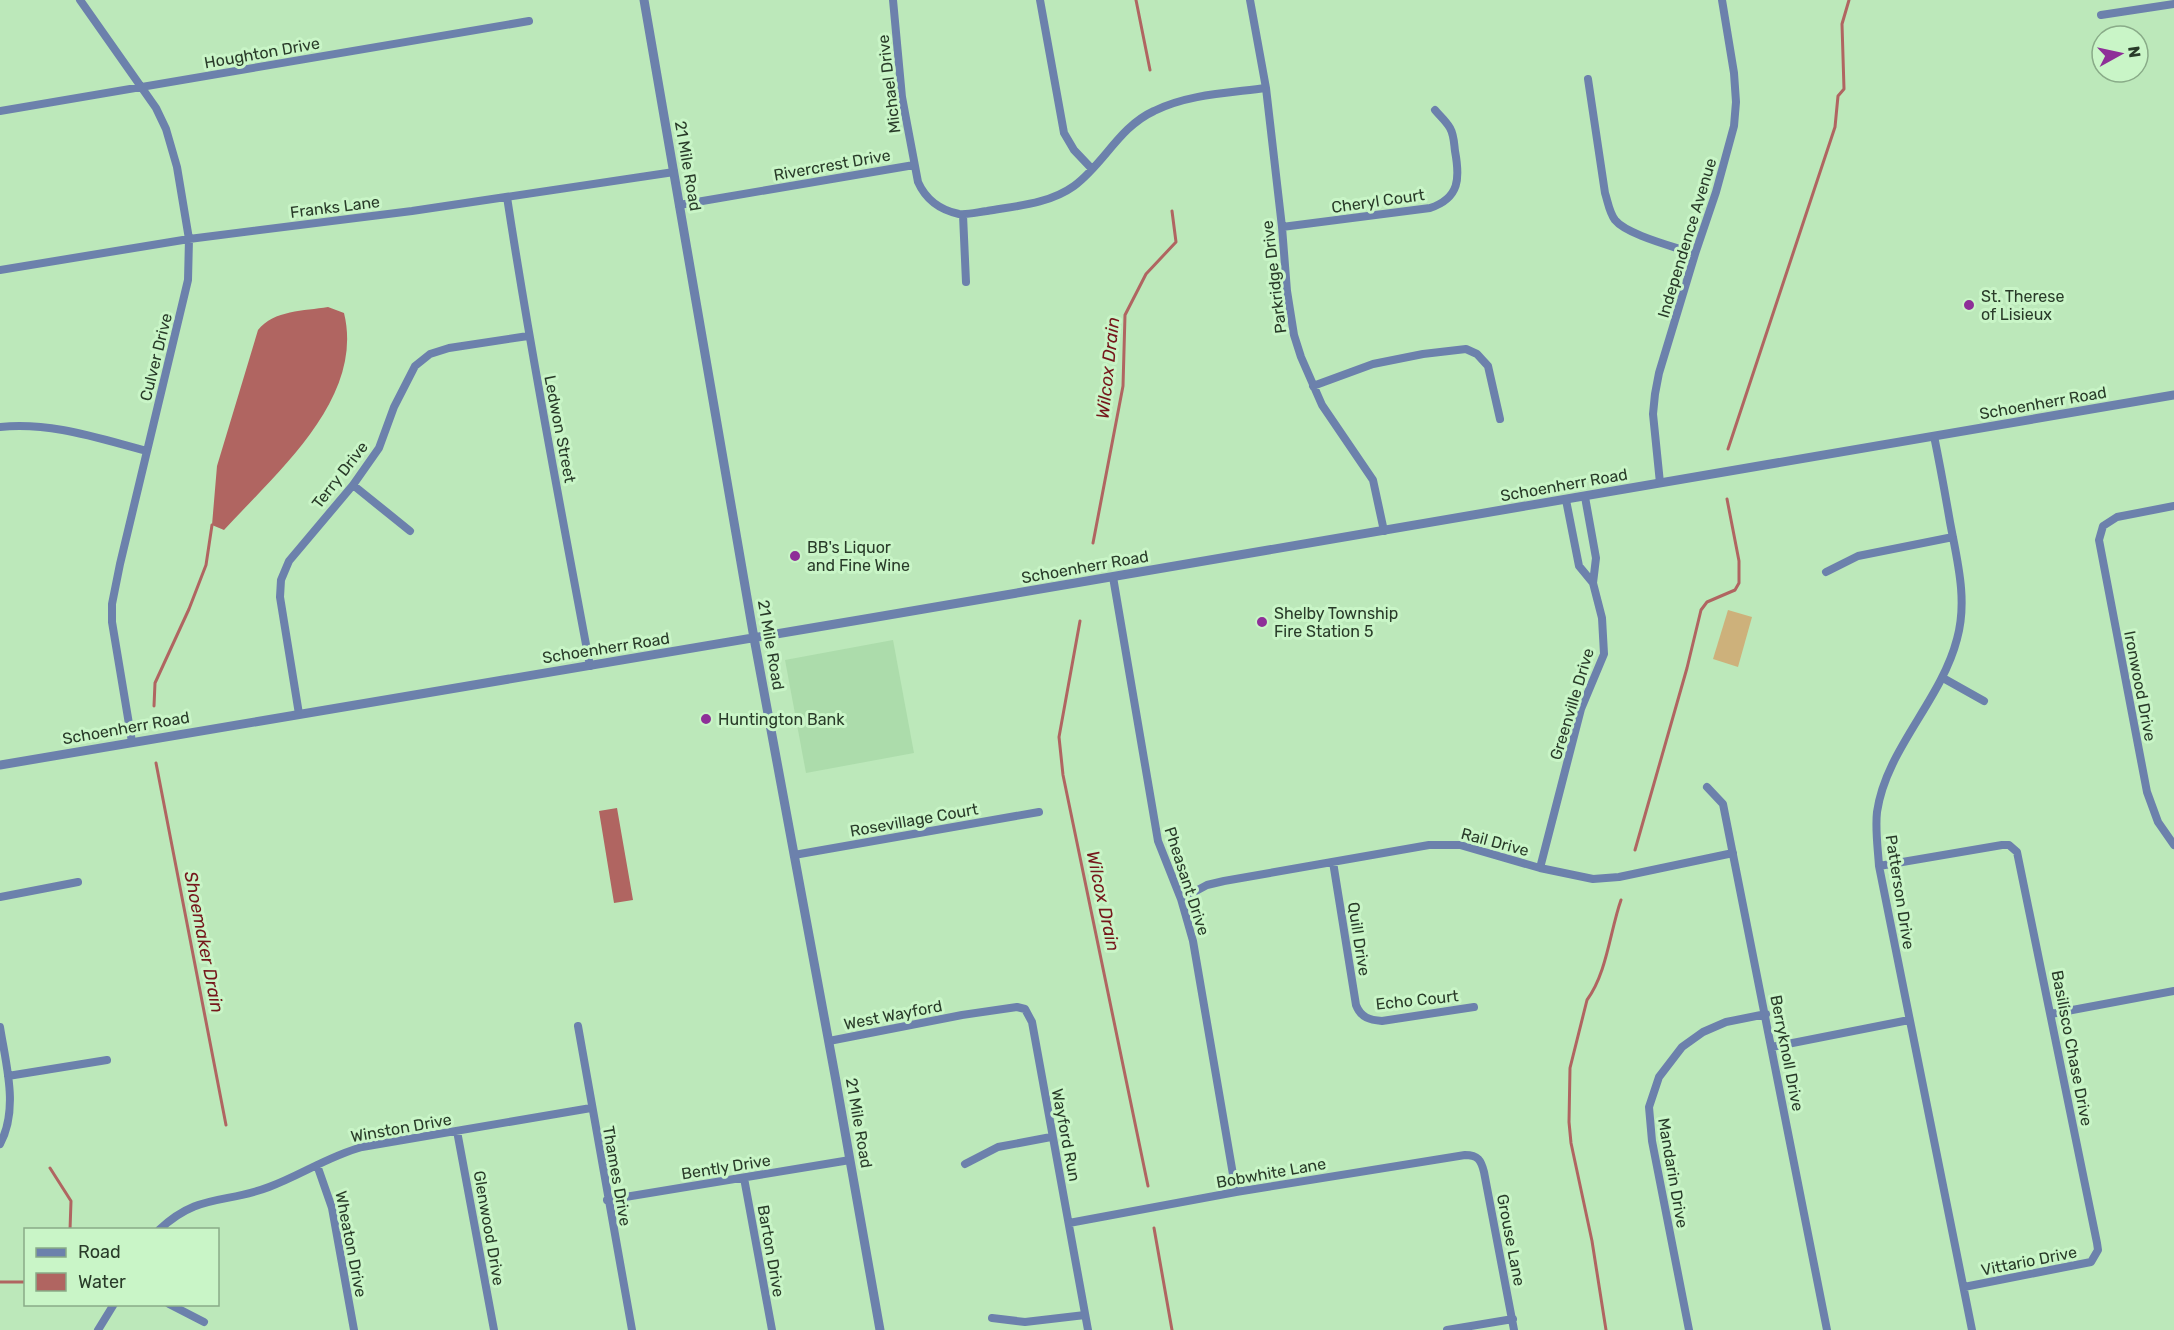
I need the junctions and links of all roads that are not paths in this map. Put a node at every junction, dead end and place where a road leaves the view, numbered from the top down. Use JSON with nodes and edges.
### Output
{"nodes":[{"id":1,"x":80,"y":0,"type":"edge"},
{"id":2,"x":644,"y":0,"type":"edge"},
{"id":3,"x":893,"y":0,"type":"edge"},
{"id":4,"x":1040,"y":0,"type":"edge"},
{"id":5,"x":1250,"y":0,"type":"edge"},
{"id":6,"x":1722,"y":0,"type":"edge"},
{"id":7,"x":2174,"y":4,"type":"edge"},
{"id":8,"x":2101,"y":15,"type":"dead end"},
{"id":9,"x":529,"y":21,"type":"dead end"},
{"id":10,"x":1588,"y":79,"type":"dead end"},
{"id":11,"x":139,"y":87,"type":"junction"},
{"id":12,"x":1266,"y":88,"type":"junction"},
{"id":13,"x":1434,"y":110,"type":"dead end"},
{"id":14,"x":0,"y":111,"type":"edge"},
{"id":15,"x":914,"y":165,"type":"junction"},
{"id":16,"x":1092,"y":169,"type":"junction"},
{"id":17,"x":674,"y":172,"type":"junction"},
{"id":18,"x":507,"y":197,"type":"junction"},
{"id":19,"x":679,"y":205,"type":"junction"},
{"id":20,"x":963,"y":215,"type":"junction"},
{"id":21,"x":1282,"y":227,"type":"junction"},
{"id":22,"x":189,"y":239,"type":"junction"},
{"id":23,"x":1695,"y":254,"type":"junction"},
{"id":24,"x":0,"y":270,"type":"edge"},
{"id":25,"x":966,"y":282,"type":"dead end"},
{"id":26,"x":528,"y":336,"type":"junction"},
{"id":27,"x":1313,"y":387,"type":"junction"},
{"id":28,"x":2174,"y":395,"type":"edge"},
{"id":29,"x":1500,"y":419,"type":"dead end"},
{"id":30,"x":0,"y":427,"type":"edge"},
{"id":31,"x":1934,"y":436,"type":"junction"},
{"id":32,"x":147,"y":451,"type":"junction"},
{"id":33,"x":1660,"y":483,"type":"junction"},
{"id":34,"x":353,"y":485,"type":"junction"},
{"id":35,"x":1585,"y":497,"type":"junction"},
{"id":36,"x":1566,"y":500,"type":"junction"},
{"id":37,"x":2174,"y":506,"type":"edge"},
{"id":38,"x":410,"y":531,"type":"dead end"},
{"id":39,"x":1384,"y":531,"type":"junction"},
{"id":40,"x":1953,"y":537,"type":"junction"},
{"id":41,"x":1826,"y":572,"type":"dead end"},
{"id":42,"x":1113,"y":577,"type":"junction"},
{"id":43,"x":1593,"y":583,"type":"junction"},
{"id":44,"x":754,"y":638,"type":"junction"},
{"id":45,"x":590,"y":666,"type":"junction"},
{"id":46,"x":1943,"y":678,"type":"junction"},
{"id":47,"x":1984,"y":701,"type":"dead end"},
{"id":48,"x":299,"y":714,"type":"junction"},
{"id":49,"x":132,"y":742,"type":"junction"},
{"id":50,"x":0,"y":765,"type":"edge"},
{"id":51,"x":1707,"y":787,"type":"dead end"},
{"id":52,"x":1039,"y":812,"type":"dead end"},
{"id":53,"x":2174,"y":845,"type":"edge"},
{"id":54,"x":1733,"y":853,"type":"junction"},
{"id":55,"x":794,"y":855,"type":"junction"},
{"id":56,"x":1333,"y":862,"type":"junction"},
{"id":57,"x":1879,"y":866,"type":"junction"},
{"id":58,"x":1540,"y":868,"type":"junction"},
{"id":59,"x":78,"y":882,"type":"dead end"},
{"id":60,"x":0,"y":897,"type":"edge"},
{"id":61,"x":1181,"y":899,"type":"junction"},
{"id":62,"x":2174,"y":991,"type":"edge"},
{"id":63,"x":1474,"y":1007,"type":"dead end"},
{"id":64,"x":1766,"y":1014,"type":"junction"},
{"id":65,"x":2051,"y":1014,"type":"junction"},
{"id":66,"x":962,"y":1015,"type":"joint"},
{"id":67,"x":1365,"y":1017,"type":"joint"},
{"id":68,"x":1909,"y":1020,"type":"junction"},
{"id":69,"x":578,"y":1026,"type":"dead end"},
{"id":70,"x":0,"y":1027,"type":"edge"},
{"id":71,"x":829,"y":1041,"type":"junction"},
{"id":72,"x":1772,"y":1047,"type":"junction"},
{"id":73,"x":106,"y":1060,"type":"dead end"},
{"id":74,"x":8,"y":1076,"type":"junction"},
{"id":75,"x":591,"y":1108,"type":"junction"},
{"id":76,"x":458,"y":1131,"type":"junction"},
{"id":77,"x":1051,"y":1137,"type":"junction"},
{"id":78,"x":0,"y":1144,"type":"edge"},
{"id":79,"x":1478,"y":1157,"type":"joint"},
{"id":80,"x":849,"y":1160,"type":"junction"},
{"id":81,"x":965,"y":1164,"type":"dead end"},
{"id":82,"x":317,"y":1165,"type":"junction"},
{"id":83,"x":744,"y":1178,"type":"junction"},
{"id":84,"x":1236,"y":1192,"type":"junction"},
{"id":85,"x":607,"y":1200,"type":"junction"},
{"id":86,"x":1070,"y":1223,"type":"junction"},
{"id":87,"x":161,"y":1228,"type":"edge"},
{"id":88,"x":2096,"y":1255,"type":"joint"},
{"id":89,"x":1964,"y":1287,"type":"junction"},
{"id":90,"x":113,"y":1306,"type":"edge"},
{"id":91,"x":171,"y":1306,"type":"edge"},
{"id":92,"x":1085,"y":1315,"type":"junction"},
{"id":93,"x":992,"y":1318,"type":"dead end"},
{"id":94,"x":1512,"y":1319,"type":"junction"},
{"id":95,"x":204,"y":1322,"type":"dead end"},
{"id":96,"x":98,"y":1330,"type":"edge"},
{"id":97,"x":354,"y":1330,"type":"edge"},
{"id":98,"x":494,"y":1330,"type":"edge"},
{"id":99,"x":632,"y":1330,"type":"edge"},
{"id":100,"x":772,"y":1330,"type":"edge"},
{"id":101,"x":880,"y":1330,"type":"edge"},
{"id":102,"x":1088,"y":1330,"type":"edge"},
{"id":103,"x":1447,"y":1330,"type":"edge"},
{"id":104,"x":1514,"y":1330,"type":"edge"},
{"id":105,"x":1689,"y":1330,"type":"edge"},
{"id":106,"x":1827,"y":1330,"type":"edge"},
{"id":107,"x":1972,"y":1330,"type":"edge"}],
"edges":[{"from":1,"to":11,"type":"street","name":"Culver Drive"},
{"from":2,"to":17,"type":"street","name":"21 Mile Road"},
{"from":3,"to":15,"type":"street","name":"Michael Drive"},
{"from":4,"to":16,"type":"street"},
{"from":5,"to":12,"type":"street","name":"Parkridge Drive"},
{"from":6,"to":23,"type":"street","name":"Independence Avenue"},
{"from":7,"to":8,"type":"street"},
{"from":9,"to":11,"type":"street","name":"Houghton Drive"},
{"from":10,"to":23,"type":"street"},
{"from":11,"to":14,"type":"street","name":"Houghton Drive"},
{"from":11,"to":22,"type":"street","name":"Culver Drive"},
{"from":12,"to":16,"type":"street"},
{"from":12,"to":21,"type":"street","name":"Parkridge Drive"},
{"from":13,"to":21,"type":"street","name":"Cheryl Court"},
{"from":15,"to":19,"type":"street","name":"Rivercrest Drive"},
{"from":15,"to":20,"type":"street","name":"Rivercrest Drive"},
{"from":16,"to":20,"type":"street"},
{"from":17,"to":18,"type":"street","name":"Franks Lane"},
{"from":17,"to":19,"type":"street","name":"21 Mile Road"},
{"from":18,"to":22,"type":"street","name":"Franks Lane"},
{"from":18,"to":26,"type":"street","name":"Ledwon Street"},
{"from":19,"to":44,"type":"street","name":"21 Mile Road"},
{"from":20,"to":25,"type":"street"},
{"from":21,"to":27,"type":"street","name":"Parkridge Drive"},
{"from":22,"to":24,"type":"street","name":"Franks Lane"},
{"from":22,"to":32,"type":"street","name":"Culver Drive"},
{"from":23,"to":33,"type":"street","name":"Independence Avenue"},
{"from":26,"to":34,"type":"street","name":"Terry Drive"},
{"from":26,"to":45,"type":"street","name":"Ledwon Street"},
{"from":27,"to":29,"type":"street"},
{"from":27,"to":39,"type":"street","name":"Parkridge Drive"},
{"from":28,"to":31,"type":"street","name":"Schoenherr Road"},
{"from":30,"to":32,"type":"street"},
{"from":31,"to":33,"type":"street","name":"Schoenherr Road"},
{"from":31,"to":40,"type":"street","name":"Patterson Drive"},
{"from":32,"to":49,"type":"street","name":"Culver Drive"},
{"from":33,"to":35,"type":"street","name":"Schoenherr Road"},
{"from":34,"to":38,"type":"street"},
{"from":34,"to":48,"type":"street","name":"Terry Drive"},
{"from":35,"to":36,"type":"street","name":"Schoenherr Road"},
{"from":35,"to":43,"type":"street","name":"Greenville Drive"},
{"from":36,"to":39,"type":"street","name":"Schoenherr Road"},
{"from":36,"to":43,"type":"street","name":"Greenville Drive"},
{"from":37,"to":53,"type":"street","name":"Ironwood Drive"},
{"from":39,"to":42,"type":"street","name":"Schoenherr Road"},
{"from":40,"to":41,"type":"street"},
{"from":40,"to":46,"type":"street","name":"Patterson Drive"},
{"from":42,"to":44,"type":"street","name":"Schoenherr Road"},
{"from":42,"to":61,"type":"street","name":"Pheasant Drive"},
{"from":43,"to":58,"type":"street","name":"Greenville Drive"},
{"from":44,"to":45,"type":"street","name":"Schoenherr Road"},
{"from":44,"to":55,"type":"street","name":"21 Mile Road"},
{"from":45,"to":48,"type":"street","name":"Schoenherr Road"},
{"from":46,"to":47,"type":"street"},
{"from":46,"to":57,"type":"street","name":"Patterson Drive"},
{"from":48,"to":49,"type":"street","name":"Schoenherr Road"},
{"from":49,"to":50,"type":"street","name":"Schoenherr Road"},
{"from":51,"to":54,"type":"street","name":"Berryknoll Drive"},
{"from":52,"to":55,"type":"street","name":"Rosevillage Court"},
{"from":54,"to":58,"type":"street","name":"Rail Drive"},
{"from":54,"to":64,"type":"street","name":"Berryknoll Drive"},
{"from":55,"to":71,"type":"street","name":"21 Mile Road"},
{"from":56,"to":58,"type":"street","name":"Rail Drive"},
{"from":56,"to":61,"type":"street","name":"Rail Drive"},
{"from":56,"to":67,"type":"street","name":"Quill Drive"},
{"from":57,"to":65,"type":"street","name":"Basilisco Chase Drive"},
{"from":57,"to":68,"type":"street","name":"Patterson Drive"},
{"from":59,"to":60,"type":"street"},
{"from":61,"to":84,"type":"street","name":"Pheasant Drive"},
{"from":62,"to":65,"type":"street"},
{"from":63,"to":67,"type":"street","name":"Echo Court"},
{"from":64,"to":72,"type":"street","name":"Berryknoll Drive"},
{"from":64,"to":105,"type":"street","name":"Mandarin Drive"},
{"from":65,"to":88,"type":"street","name":"Basilisco Chase Drive"},
{"from":66,"to":71,"type":"street","name":"West Wayford"},
{"from":66,"to":77,"type":"street","name":"Wayford Run"},
{"from":68,"to":72,"type":"street"},
{"from":68,"to":89,"type":"street","name":"Patterson Drive"},
{"from":69,"to":75,"type":"street","name":"Thames Drive"},
{"from":70,"to":74,"type":"street"},
{"from":71,"to":80,"type":"street","name":"21 Mile Road"},
{"from":72,"to":106,"type":"street","name":"Berryknoll Drive"},
{"from":73,"to":74,"type":"street"},
{"from":74,"to":78,"type":"street"},
{"from":75,"to":76,"type":"street","name":"Winston Drive"},
{"from":75,"to":85,"type":"street","name":"Thames Drive"},
{"from":76,"to":82,"type":"street","name":"Winston Drive"},
{"from":76,"to":98,"type":"street","name":"Glenwood Drive"},
{"from":77,"to":81,"type":"street"},
{"from":77,"to":86,"type":"street","name":"Wayford Run"},
{"from":79,"to":84,"type":"street","name":"Bobwhite Lane"},
{"from":79,"to":94,"type":"street","name":"Grouse Lane"},
{"from":80,"to":83,"type":"street","name":"Bently Drive"},
{"from":80,"to":101,"type":"street","name":"21 Mile Road"},
{"from":82,"to":87,"type":"street","name":"Winston Drive"},
{"from":82,"to":97,"type":"street","name":"Wheaton Drive"},
{"from":83,"to":85,"type":"street","name":"Bently Drive"},
{"from":83,"to":100,"type":"street","name":"Barton Drive"},
{"from":84,"to":86,"type":"street","name":"Bobwhite Lane"},
{"from":85,"to":99,"type":"street","name":"Thames Drive"},
{"from":86,"to":92,"type":"street","name":"Wayford Run"},
{"from":88,"to":89,"type":"street","name":"Vittario Drive"},
{"from":89,"to":107,"type":"street","name":"Patterson Drive"},
{"from":90,"to":96,"type":"street"},
{"from":91,"to":95,"type":"street"},
{"from":92,"to":93,"type":"street"},
{"from":92,"to":102,"type":"street","name":"Wayford Run"},
{"from":94,"to":103,"type":"street"},
{"from":94,"to":104,"type":"street","name":"Grouse Lane"}]}
